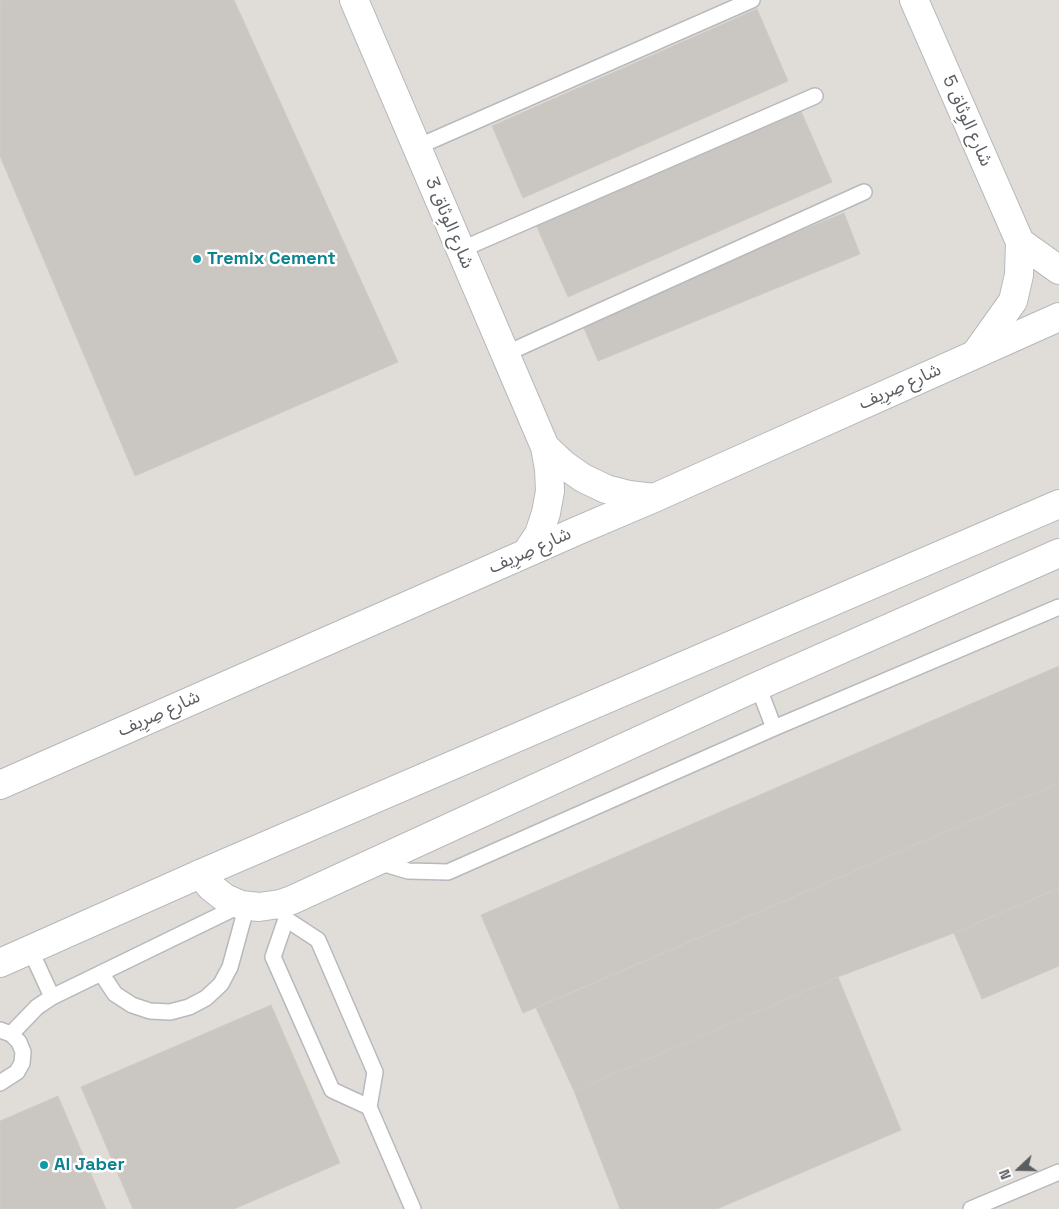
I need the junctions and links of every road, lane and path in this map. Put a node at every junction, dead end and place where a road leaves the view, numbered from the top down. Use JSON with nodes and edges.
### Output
{"nodes":[{"id":1,"x":354,"y":0,"type":"edge"},
{"id":2,"x":752,"y":0,"type":"edge"},
{"id":3,"x":914,"y":0,"type":"edge"},
{"id":4,"x":816,"y":96,"type":"dead end"},
{"id":5,"x":417,"y":147,"type":"junction"},
{"id":6,"x":864,"y":192,"type":"dead end"},
{"id":7,"x":1020,"y":242,"type":"junction"},
{"id":8,"x":460,"y":250,"type":"junction"},
{"id":9,"x":1059,"y":270,"type":"edge"},
{"id":10,"x":1059,"y":317,"type":"edge"},
{"id":11,"x":976,"y":353,"type":"junction"},
{"id":12,"x":505,"y":354,"type":"junction"},
{"id":13,"x":545,"y":447,"type":"junction"},
{"id":14,"x":654,"y":498,"type":"junction"},
{"id":15,"x":1059,"y":504,"type":"edge"},
{"id":16,"x":527,"y":552,"type":"junction"},
{"id":17,"x":1059,"y":554,"type":"edge"},
{"id":18,"x":1059,"y":607,"type":"edge"},
{"id":19,"x":758,"y":686,"type":"junction"},
{"id":20,"x":774,"y":728,"type":"junction"},
{"id":21,"x":0,"y":785,"type":"edge"},
{"id":22,"x":377,"y":862,"type":"junction"},
{"id":23,"x":200,"y":874,"type":"junction"},
{"id":24,"x":244,"y":905,"type":"junction"},
{"id":25,"x":283,"y":912,"type":"junction"},
{"id":26,"x":30,"y":949,"type":"junction"},
{"id":27,"x":0,"y":963,"type":"edge"},
{"id":28,"x":101,"y":973,"type":"junction"},
{"id":29,"x":52,"y":997,"type":"junction"},
{"id":30,"x":6,"y":1032,"type":"edge"},
{"id":31,"x":0,"y":1083,"type":"edge"},
{"id":32,"x":370,"y":1107,"type":"junction"},
{"id":33,"x":1059,"y":1172,"type":"edge"},
{"id":34,"x":413,"y":1209,"type":"edge"},
{"id":35,"x":971,"y":1209,"type":"edge"}],
"edges":[{"from":1,"to":5,"type":"street","name":"شارع الوِثاق 3"},
{"from":2,"to":5,"type":"lane"},
{"from":3,"to":7,"type":"street","name":"شارع الوِثاق 5"},
{"from":4,"to":8,"type":"lane"},
{"from":5,"to":8,"type":"street","name":"شارع الوِثاق 3"},
{"from":6,"to":12,"type":"lane"},
{"from":7,"to":9,"type":"street"},
{"from":7,"to":11,"type":"street","name":"شارع الوِثاق 5"},
{"from":8,"to":12,"type":"street","name":"شارع الوِثاق 3"},
{"from":10,"to":11,"type":"street","name":"شارع صِرِيف"},
{"from":11,"to":14,"type":"street","name":"شارع صِرِيف"},
{"from":12,"to":13,"type":"street","name":"شارع الوِثاق 3"},
{"from":13,"to":14,"type":"street","name":"شارع الوِثاق 3"},
{"from":13,"to":16,"type":"street","name":"شارع الوِثاق 3"},
{"from":14,"to":16,"type":"street","name":"شارع صِرِيف"},
{"from":15,"to":23,"type":"street"},
{"from":16,"to":21,"type":"street","name":"شارع صِرِيف"},
{"from":17,"to":19,"type":"street"},
{"from":18,"to":20,"type":"lane"},
{"from":19,"to":20,"type":"lane"},
{"from":19,"to":22,"type":"street"},
{"from":20,"to":22,"type":"lane"},
{"from":22,"to":25,"type":"street"},
{"from":23,"to":24,"type":"street"},
{"from":23,"to":26,"type":"street"},
{"from":24,"to":25,"type":"street"},
{"from":24,"to":28,"type":"lane"},
{"from":24,"to":28,"type":"lane"},
{"from":25,"to":32,"type":"lane"},
{"from":25,"to":32,"type":"lane"},
{"from":26,"to":27,"type":"street"},
{"from":26,"to":29,"type":"lane"},
{"from":28,"to":29,"type":"lane"},
{"from":29,"to":30,"type":"lane"},
{"from":30,"to":31,"type":"lane"},
{"from":32,"to":34,"type":"lane"},
{"from":33,"to":35,"type":"lane"}]}
